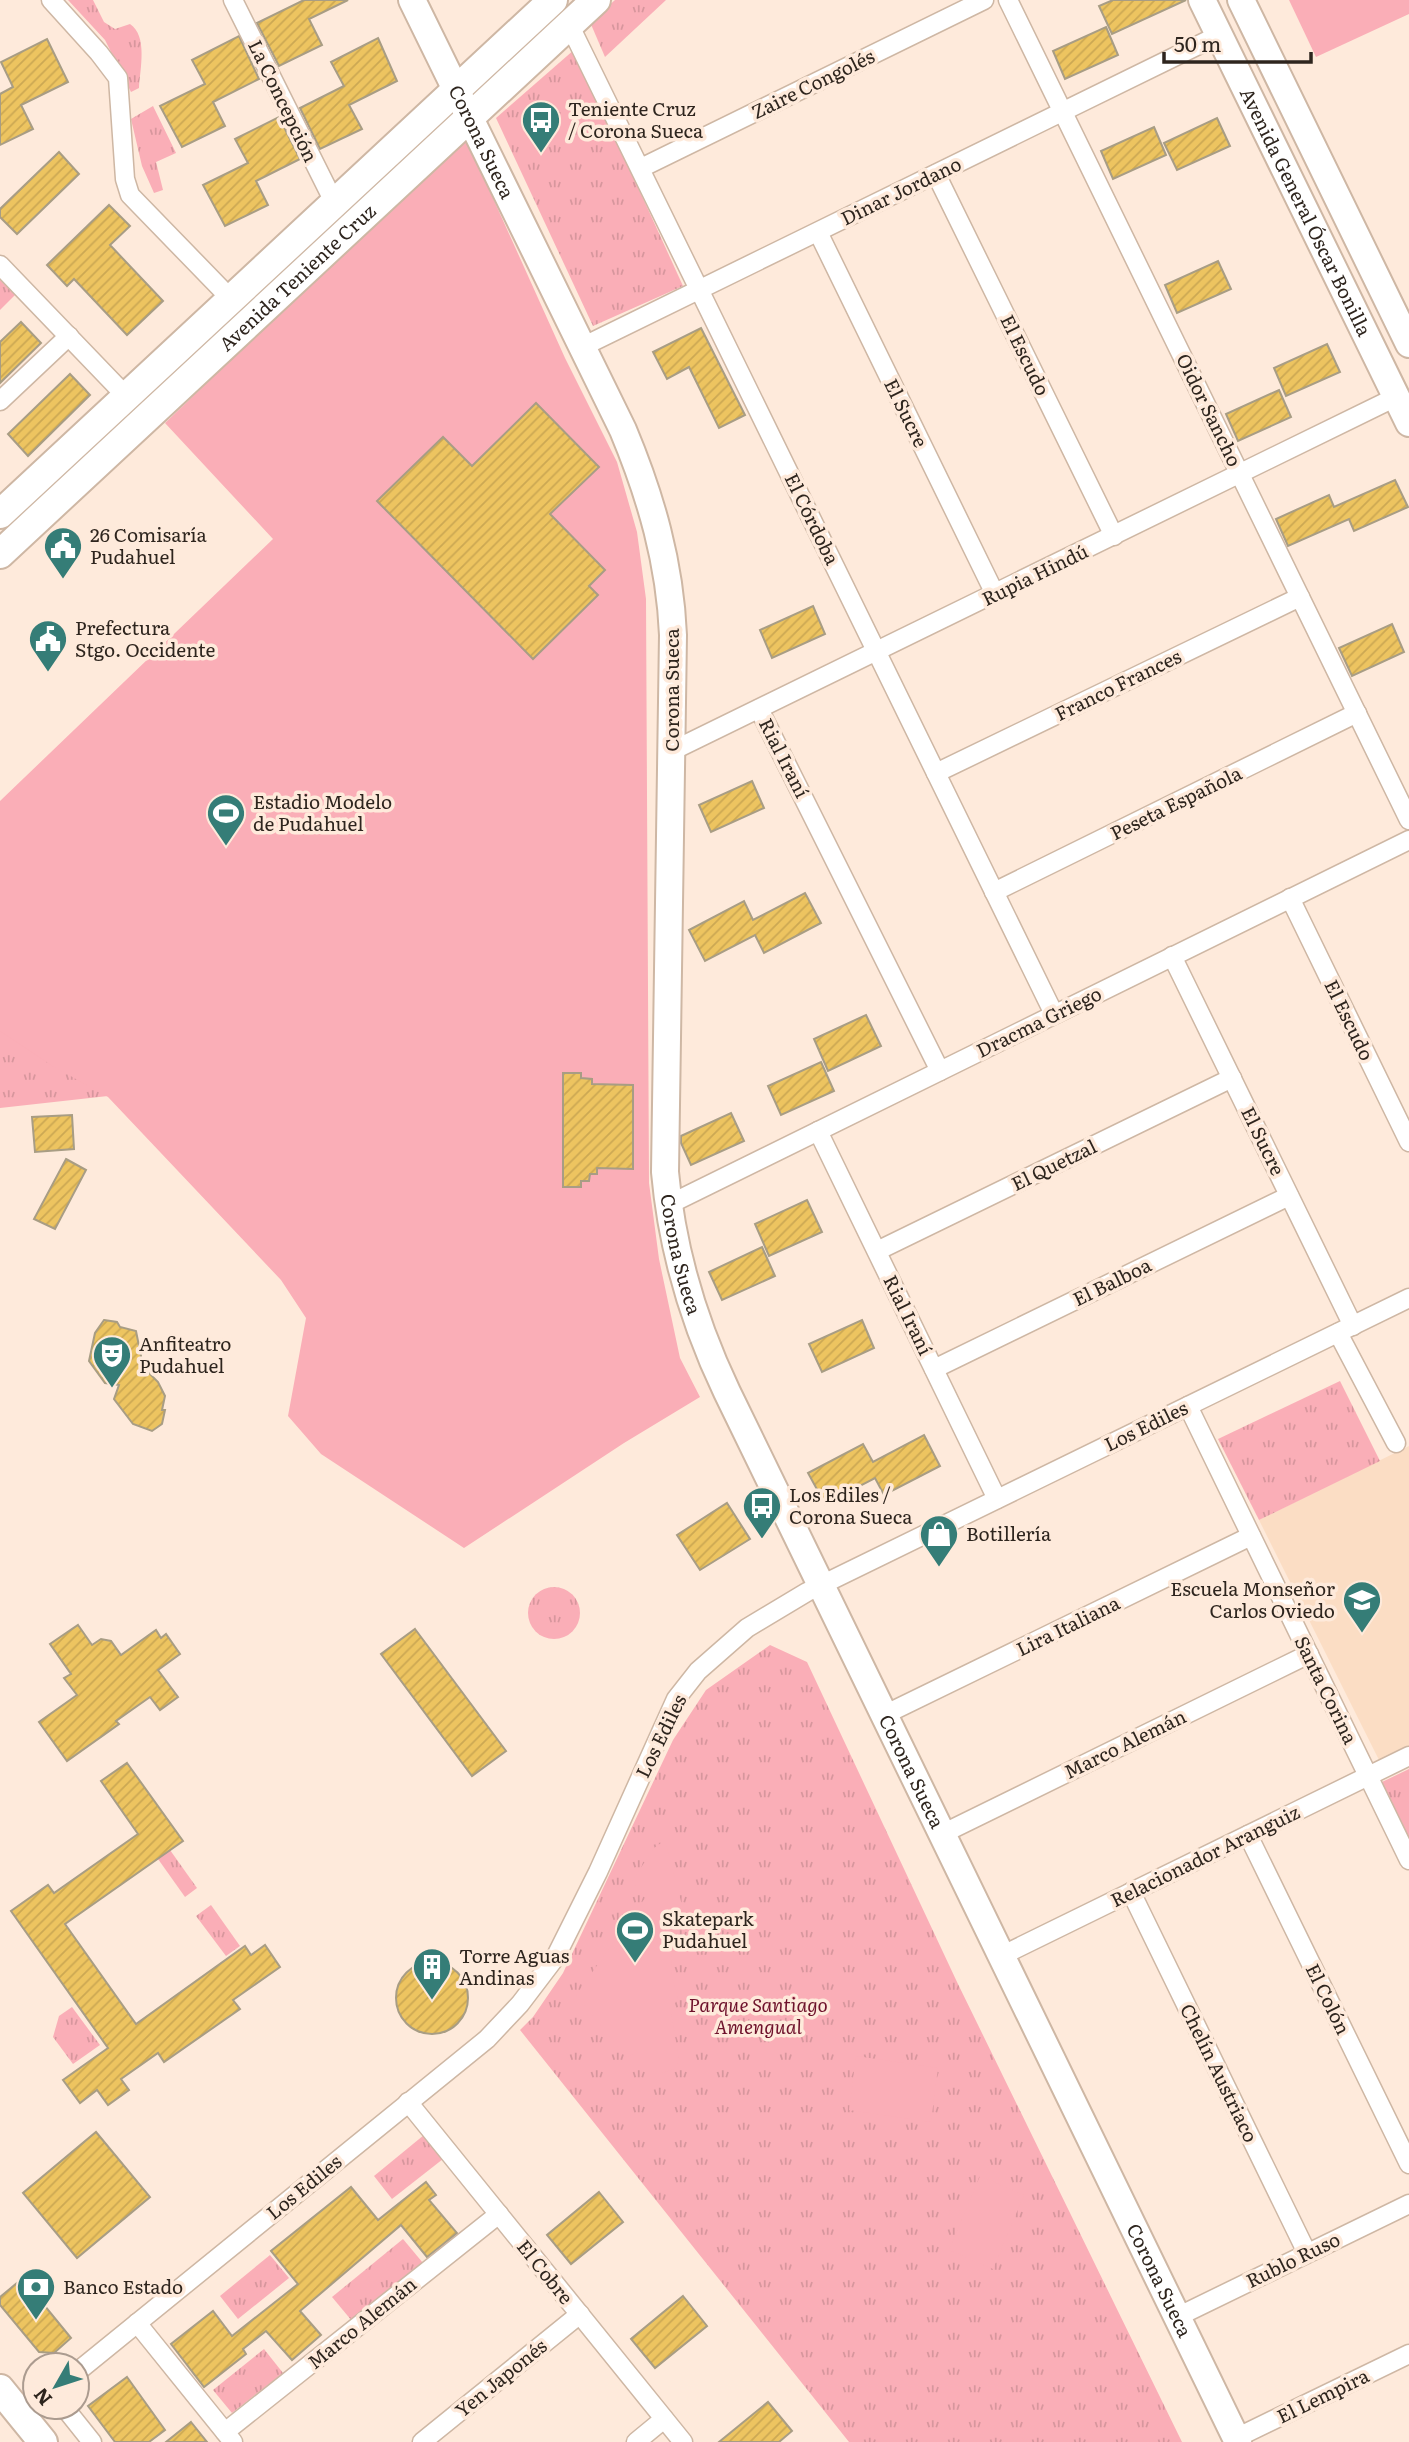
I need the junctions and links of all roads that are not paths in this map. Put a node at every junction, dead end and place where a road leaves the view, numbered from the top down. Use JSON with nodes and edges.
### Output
{"nodes":[{"id":1,"x":51,"y":0,"type":"edge"},
{"id":2,"x":233,"y":0,"type":"edge"},
{"id":3,"x":412,"y":0,"type":"edge"},
{"id":4,"x":553,"y":0,"type":"edge"},
{"id":5,"x":596,"y":0,"type":"edge"},
{"id":6,"x":985,"y":0,"type":"edge"},
{"id":7,"x":1008,"y":0,"type":"edge"},
{"id":8,"x":1202,"y":0,"type":"edge"},
{"id":9,"x":1241,"y":0,"type":"edge"},
{"id":10,"x":569,"y":24,"type":"junction"},
{"id":11,"x":1219,"y":35,"type":"junction"},
{"id":12,"x":456,"y":89,"type":"junction"},
{"id":13,"x":1063,"y":112,"type":"junction"},
{"id":14,"x":469,"y":116,"type":"junction"},
{"id":15,"x":641,"y":169,"type":"junction"},
{"id":16,"x":936,"y":174,"type":"junction"},
{"id":17,"x":334,"y":202,"type":"junction"},
{"id":18,"x":818,"y":232,"type":"junction"},
{"id":19,"x":0,"y":265,"type":"edge"},
{"id":20,"x":700,"y":289,"type":"junction"},
{"id":21,"x":230,"y":298,"type":"junction"},
{"id":22,"x":69,"y":336,"type":"junction"},
{"id":23,"x":1409,"y":344,"type":"edge"},
{"id":24,"x":582,"y":347,"type":"junction"},
{"id":25,"x":125,"y":395,"type":"junction"},
{"id":26,"x":1396,"y":397,"type":"junction"},
{"id":27,"x":0,"y":401,"type":"edge"},
{"id":28,"x":1409,"y":423,"type":"edge"},
{"id":29,"x":1240,"y":474,"type":"junction"},
{"id":30,"x":0,"y":514,"type":"edge"},
{"id":31,"x":1114,"y":536,"type":"junction"},
{"id":32,"x":0,"y":554,"type":"edge"},
{"id":33,"x":995,"y":594,"type":"junction"},
{"id":34,"x":1300,"y":597,"type":"junction"},
{"id":35,"x":877,"y":652,"type":"junction"},
{"id":36,"x":759,"y":709,"type":"junction"},
{"id":37,"x":1357,"y":713,"type":"junction"},
{"id":38,"x":672,"y":751,"type":"junction"},
{"id":39,"x":936,"y":773,"type":"junction"},
{"id":40,"x":1409,"y":820,"type":"edge"},
{"id":41,"x":1409,"y":840,"type":"edge"},
{"id":42,"x":994,"y":892,"type":"junction"},
{"id":43,"x":1290,"y":898,"type":"junction"},
{"id":44,"x":1172,"y":956,"type":"junction"},
{"id":45,"x":1054,"y":1014,"type":"junction"},
{"id":46,"x":940,"y":1071,"type":"junction"},
{"id":47,"x":1232,"y":1078,"type":"junction"},
{"id":48,"x":818,"y":1131,"type":"junction"},
{"id":49,"x":1409,"y":1142,"type":"edge"},
{"id":50,"x":1289,"y":1195,"type":"junction"},
{"id":51,"x":668,"y":1205,"type":"junction"},
{"id":52,"x":877,"y":1251,"type":"junction"},
{"id":53,"x":1409,"y":1298,"type":"edge"},
{"id":54,"x":1346,"y":1329,"type":"junction"},
{"id":55,"x":934,"y":1369,"type":"junction"},
{"id":56,"x":1188,"y":1406,"type":"junction"},
{"id":57,"x":1396,"y":1443,"type":"dead end"},
{"id":58,"x":998,"y":1499,"type":"junction"},
{"id":59,"x":1251,"y":1536,"type":"junction"},
{"id":60,"x":820,"y":1586,"type":"junction"},
{"id":61,"x":1309,"y":1654,"type":"junction"},
{"id":62,"x":884,"y":1715,"type":"junction"},
{"id":63,"x":1409,"y":1756,"type":"edge"},
{"id":64,"x":1368,"y":1776,"type":"junction"},
{"id":65,"x":942,"y":1834,"type":"junction"},
{"id":66,"x":1248,"y":1835,"type":"junction"},
{"id":67,"x":1409,"y":1860,"type":"edge"},
{"id":68,"x":1130,"y":1892,"type":"junction"},
{"id":69,"x":1001,"y":1956,"type":"junction"},
{"id":70,"x":408,"y":2102,"type":"junction"},
{"id":71,"x":1409,"y":2164,"type":"edge"},
{"id":72,"x":1409,"y":2204,"type":"edge"},
{"id":73,"x":499,"y":2214,"type":"junction"},
{"id":74,"x":1307,"y":2253,"type":"junction"},
{"id":75,"x":580,"y":2314,"type":"junction"},
{"id":76,"x":1177,"y":2317,"type":"junction"},
{"id":77,"x":137,"y":2323,"type":"junction"},
{"id":78,"x":1409,"y":2354,"type":"edge"},
{"id":79,"x":91,"y":2361,"type":"edge"},
{"id":80,"x":0,"y":2389,"type":"edge"},
{"id":81,"x":21,"y":2406,"type":"edge"},
{"id":82,"x":664,"y":2419,"type":"junction"},
{"id":83,"x":33,"y":2421,"type":"edge"},
{"id":84,"x":75,"y":2421,"type":"edge"},
{"id":85,"x":229,"y":2437,"type":"edge"},
{"id":86,"x":1237,"y":2440,"type":"edge"},
{"id":87,"x":43,"y":2442,"type":"edge"},
{"id":88,"x":92,"y":2442,"type":"edge"},
{"id":89,"x":422,"y":2442,"type":"edge"},
{"id":90,"x":636,"y":2442,"type":"edge"},
{"id":91,"x":682,"y":2442,"type":"edge"}],
"edges":[{"from":1,"to":21,"type":"street"},
{"from":2,"to":17,"type":"street","name":"La Concepción"},
{"from":3,"to":12,"type":"street","name":"Corona Sueca"},
{"from":4,"to":12,"type":"main road","name":"Avenida Teniente Cruz"},
{"from":5,"to":10,"type":"main road","name":"Avenida Teniente Cruz"},
{"from":6,"to":15,"type":"street","name":"Zaire Congolés"},
{"from":7,"to":13,"type":"street","name":"Oidor Sancho"},
{"from":8,"to":11,"type":"street","name":"Avenida General Óscar Bonilla"},
{"from":9,"to":23,"type":"street","name":"Avenida General Óscar Bonilla"},
{"from":10,"to":14,"type":"main road","name":"Avenida Teniente Cruz"},
{"from":10,"to":15,"type":"street","name":"El Córdoba"},
{"from":11,"to":13,"type":"street","name":"Dinar Jordano"},
{"from":11,"to":26,"type":"street","name":"Avenida General Óscar Bonilla"},
{"from":12,"to":14,"type":"street","name":"Corona Sueca"},
{"from":12,"to":17,"type":"main road","name":"Avenida Teniente Cruz"},
{"from":13,"to":16,"type":"street","name":"Dinar Jordano"},
{"from":13,"to":29,"type":"street","name":"Oidor Sancho"},
{"from":14,"to":24,"type":"street","name":"Corona Sueca"},
{"from":14,"to":32,"type":"main road","name":"Avenida Teniente Cruz"},
{"from":15,"to":20,"type":"street","name":"El Córdoba"},
{"from":16,"to":18,"type":"street","name":"Dinar Jordano"},
{"from":16,"to":31,"type":"street","name":"El Escudo"},
{"from":17,"to":21,"type":"main road","name":"Avenida Teniente Cruz"},
{"from":18,"to":20,"type":"street","name":"Dinar Jordano"},
{"from":18,"to":33,"type":"street","name":"El Sucre"},
{"from":19,"to":22,"type":"street"},
{"from":20,"to":24,"type":"street","name":"Dinar Jordano"},
{"from":20,"to":35,"type":"street","name":"El Córdoba"},
{"from":21,"to":25,"type":"main road","name":"Avenida Teniente Cruz"},
{"from":22,"to":25,"type":"street"},
{"from":22,"to":27,"type":"street"},
{"from":24,"to":38,"type":"street","name":"Corona Sueca"},
{"from":25,"to":30,"type":"main road","name":"Avenida Teniente Cruz"},
{"from":26,"to":28,"type":"street","name":"Avenida General Óscar Bonilla"},
{"from":26,"to":29,"type":"street","name":"Rupia Hindú"},
{"from":29,"to":31,"type":"street","name":"Rupia Hindú"},
{"from":29,"to":34,"type":"street","name":"Oidor Sancho"},
{"from":31,"to":33,"type":"street","name":"Rupia Hindú"},
{"from":33,"to":35,"type":"street","name":"Rupia Hindú"},
{"from":34,"to":37,"type":"street","name":"Oidor Sancho"},
{"from":34,"to":39,"type":"street","name":"Franco Frances"},
{"from":35,"to":36,"type":"street","name":"Rupia Hindú"},
{"from":35,"to":39,"type":"street","name":"El Córdoba"},
{"from":36,"to":38,"type":"street","name":"Rupia Hindú"},
{"from":36,"to":46,"type":"street","name":"Rial Iraní"},
{"from":37,"to":40,"type":"street","name":"Oidor Sancho"},
{"from":37,"to":42,"type":"street","name":"Peseta Española"},
{"from":38,"to":51,"type":"street","name":"Corona Sueca"},
{"from":39,"to":42,"type":"street","name":"El Córdoba"},
{"from":41,"to":43,"type":"street","name":"Dracma Griego"},
{"from":42,"to":45,"type":"street","name":"El Córdoba"},
{"from":43,"to":44,"type":"street","name":"Dracma Griego"},
{"from":43,"to":49,"type":"street","name":"El Escudo"},
{"from":44,"to":45,"type":"street","name":"Dracma Griego"},
{"from":44,"to":47,"type":"street","name":"El Sucre"},
{"from":45,"to":46,"type":"street","name":"Dracma Griego"},
{"from":46,"to":48,"type":"street","name":"Dracma Griego"},
{"from":47,"to":50,"type":"street","name":"El Sucre"},
{"from":47,"to":52,"type":"street","name":"El Quetzal"},
{"from":48,"to":51,"type":"street","name":"Dracma Griego"},
{"from":48,"to":52,"type":"street","name":"Rial Iraní"},
{"from":50,"to":54,"type":"street","name":"El Sucre"},
{"from":50,"to":55,"type":"street","name":"El Balboa"},
{"from":51,"to":60,"type":"street","name":"Corona Sueca"},
{"from":52,"to":55,"type":"street","name":"Rial Iraní"},
{"from":53,"to":54,"type":"street","name":"Los Ediles"},
{"from":54,"to":56,"type":"street","name":"Los Ediles"},
{"from":54,"to":57,"type":"street","name":"El Sucre"},
{"from":55,"to":58,"type":"street","name":"Rial Iraní"},
{"from":56,"to":58,"type":"street","name":"Los Ediles"},
{"from":56,"to":59,"type":"street","name":"Santa Corina"},
{"from":58,"to":60,"type":"street","name":"Los Ediles"},
{"from":59,"to":61,"type":"street","name":"Santa Corina"},
{"from":59,"to":62,"type":"street","name":"Lira Italiana"},
{"from":60,"to":62,"type":"street","name":"Corona Sueca"},
{"from":60,"to":70,"type":"street","name":"Los Ediles"},
{"from":61,"to":64,"type":"street","name":"Santa Corina"},
{"from":61,"to":65,"type":"street","name":"Marco Alemán"},
{"from":62,"to":65,"type":"street","name":"Corona Sueca"},
{"from":63,"to":64,"type":"street","name":"Relacionador Aranguiz"},
{"from":64,"to":66,"type":"street","name":"Relacionador Aranguiz"},
{"from":64,"to":67,"type":"street","name":"Santa Corina"},
{"from":65,"to":69,"type":"street","name":"Corona Sueca"},
{"from":66,"to":68,"type":"street","name":"Relacionador Aranguiz"},
{"from":66,"to":71,"type":"street","name":"El Colón"},
{"from":68,"to":69,"type":"street","name":"Relacionador Aranguiz"},
{"from":68,"to":74,"type":"street","name":"Chelín Austriaco"},
{"from":69,"to":76,"type":"street","name":"Corona Sueca"},
{"from":70,"to":73,"type":"street","name":"El Cobre"},
{"from":70,"to":77,"type":"street","name":"Los Ediles"},
{"from":72,"to":74,"type":"street","name":"Rublo Ruso"},
{"from":73,"to":75,"type":"street","name":"El Cobre"},
{"from":73,"to":85,"type":"street","name":"Marco Alemán"},
{"from":74,"to":76,"type":"street","name":"Rublo Ruso"},
{"from":75,"to":82,"type":"street","name":"El Cobre"},
{"from":75,"to":89,"type":"street","name":"Yen Japonés"},
{"from":76,"to":86,"type":"street","name":"Corona Sueca"},
{"from":77,"to":79,"type":"street","name":"Los Ediles"},
{"from":77,"to":85,"type":"street"},
{"from":78,"to":86,"type":"street","name":"El Lempira"},
{"from":80,"to":81,"type":"main road"},
{"from":82,"to":90,"type":"street"},
{"from":82,"to":91,"type":"street","name":"El Cobre"},
{"from":83,"to":87,"type":"main road"},
{"from":84,"to":88,"type":"street"}]}
